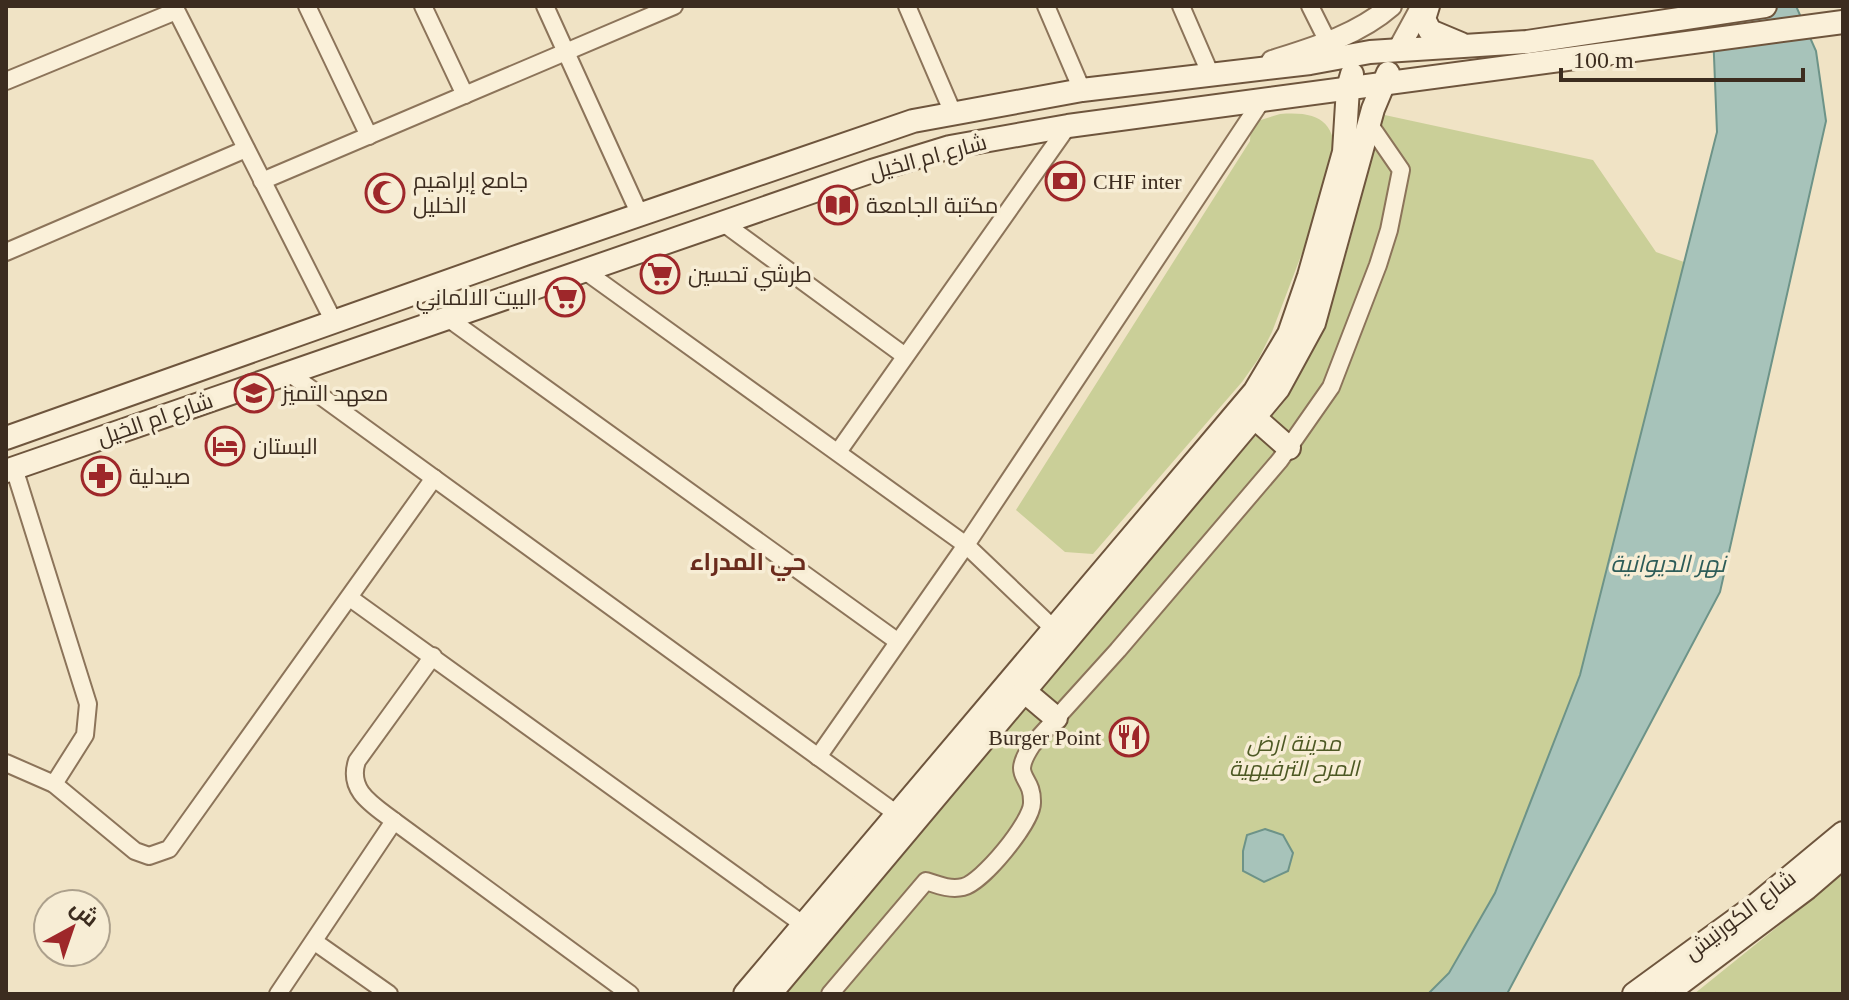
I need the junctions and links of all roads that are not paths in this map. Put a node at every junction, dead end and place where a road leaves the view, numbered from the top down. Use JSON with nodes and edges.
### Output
{"nodes":[{"id":1,"x":307,"y":6,"type":"edge"},
{"id":2,"x":423,"y":6,"type":"edge"},
{"id":3,"x":545,"y":6,"type":"edge"},
{"id":4,"x":674,"y":6,"type":"edge"},
{"id":5,"x":907,"y":6,"type":"edge"},
{"id":6,"x":1046,"y":6,"type":"edge"},
{"id":7,"x":1181,"y":6,"type":"edge"},
{"id":8,"x":1310,"y":6,"type":"edge"},
{"id":9,"x":1391,"y":6,"type":"edge"},
{"id":10,"x":1422,"y":6,"type":"edge"},
{"id":11,"x":1428,"y":6,"type":"edge"},
{"id":12,"x":1765,"y":6,"type":"edge"},
{"id":13,"x":175,"y":8,"type":"edge"},
{"id":14,"x":1843,"y":22,"type":"edge"},
{"id":15,"x":1328,"y":42,"type":"junction"},
{"id":16,"x":1469,"y":46,"type":"junction"},
{"id":17,"x":1398,"y":50,"type":"junction"},
{"id":18,"x":566,"y":52,"type":"junction"},
{"id":19,"x":1370,"y":52,"type":"junction"},
{"id":20,"x":1241,"y":71,"type":"junction"},
{"id":21,"x":1210,"y":73,"type":"junction"},
{"id":22,"x":1411,"y":80,"type":"junction"},
{"id":23,"x":6,"y":81,"type":"edge"},
{"id":24,"x":1383,"y":84,"type":"junction"},
{"id":25,"x":1348,"y":88,"type":"junction"},
{"id":26,"x":1082,"y":90,"type":"junction"},
{"id":27,"x":465,"y":95,"type":"junction"},
{"id":28,"x":1293,"y":96,"type":"junction"},
{"id":29,"x":1262,"y":100,"type":"junction"},
{"id":30,"x":953,"y":113,"type":"junction"},
{"id":31,"x":1372,"y":117,"type":"junction"},
{"id":32,"x":1068,"y":126,"type":"junction"},
{"id":33,"x":369,"y":136,"type":"junction"},
{"id":34,"x":1345,"y":140,"type":"junction"},
{"id":35,"x":246,"y":149,"type":"junction"},
{"id":36,"x":262,"y":181,"type":"junction"},
{"id":37,"x":640,"y":215,"type":"junction"},
{"id":38,"x":722,"y":222,"type":"junction"},
{"id":39,"x":6,"y":252,"type":"edge"},
{"id":40,"x":585,"y":271,"type":"junction"},
{"id":41,"x":449,"y":319,"type":"junction"},
{"id":42,"x":334,"y":322,"type":"junction"},
{"id":43,"x":905,"y":356,"type":"junction"},
{"id":44,"x":289,"y":373,"type":"junction"},
{"id":45,"x":1255,"y":418,"type":"junction"},
{"id":46,"x":6,"y":438,"type":"edge"},
{"id":47,"x":1289,"y":448,"type":"junction"},
{"id":48,"x":838,"y":452,"type":"junction"},
{"id":49,"x":10,"y":470,"type":"edge"},
{"id":50,"x":434,"y":478,"type":"junction"},
{"id":51,"x":966,"y":545,"type":"junction"},
{"id":52,"x":350,"y":598,"type":"junction"},
{"id":53,"x":1053,"y":628,"type":"junction"},
{"id":54,"x":897,"y":641,"type":"junction"},
{"id":55,"x":433,"y":656,"type":"junction"},
{"id":56,"x":1024,"y":691,"type":"junction"},
{"id":57,"x":1056,"y":718,"type":"junction"},
{"id":58,"x":818,"y":757,"type":"junction"},
{"id":59,"x":6,"y":763,"type":"edge"},
{"id":60,"x":54,"y":784,"type":"junction"},
{"id":61,"x":897,"y":814,"type":"junction"},
{"id":62,"x":394,"y":821,"type":"junction"},
{"id":63,"x":1843,"y":833,"type":"edge"},
{"id":64,"x":1843,"y":857,"type":"edge"},
{"id":65,"x":804,"y":925,"type":"junction"},
{"id":66,"x":315,"y":942,"type":"junction"},
{"id":67,"x":278,"y":994,"type":"edge"},
{"id":68,"x":389,"y":994,"type":"edge"},
{"id":69,"x":630,"y":994,"type":"edge"},
{"id":70,"x":745,"y":994,"type":"edge"},
{"id":71,"x":770,"y":994,"type":"edge"},
{"id":72,"x":830,"y":994,"type":"edge"},
{"id":73,"x":1634,"y":994,"type":"edge"},
{"id":74,"x":1666,"y":994,"type":"edge"}],
"edges":[{"from":1,"to":33,"type":"street"},
{"from":2,"to":27,"type":"street"},
{"from":3,"to":18,"type":"street"},
{"from":4,"to":18,"type":"street"},
{"from":5,"to":30,"type":"street"},
{"from":6,"to":26,"type":"street"},
{"from":7,"to":21,"type":"street"},
{"from":8,"to":15,"type":"street"},
{"from":9,"to":15,"type":"street"},
{"from":10,"to":17,"type":"street"},
{"from":11,"to":16,"type":"main road"},
{"from":12,"to":16,"type":"main road","name":"شارع ام الخيل"},
{"from":13,"to":23,"type":"street"},
{"from":13,"to":35,"type":"street"},
{"from":14,"to":22,"type":"main road","name":"شارع ام الخيل"},
{"from":15,"to":20,"type":"street"},
{"from":16,"to":17,"type":"main road","name":"شارع ام الخيل"},
{"from":17,"to":19,"type":"main road","name":"شارع ام الخيل"},
{"from":17,"to":24,"type":"main road"},
{"from":18,"to":27,"type":"street"},
{"from":18,"to":37,"type":"street"},
{"from":19,"to":20,"type":"main road","name":"شارع ام الخيل"},
{"from":19,"to":25,"type":"main road"},
{"from":20,"to":21,"type":"main road","name":"شارع ام الخيل"},
{"from":21,"to":26,"type":"main road","name":"شارع ام الخيل"},
{"from":22,"to":24,"type":"main road","name":"شارع ام الخيل"},
{"from":22,"to":31,"type":"main road"},
{"from":24,"to":25,"type":"main road","name":"شارع ام الخيل"},
{"from":24,"to":31,"type":"main road"},
{"from":25,"to":28,"type":"main road","name":"شارع ام الخيل"},
{"from":25,"to":34,"type":"main road"},
{"from":26,"to":30,"type":"main road","name":"شارع ام الخيل"},
{"from":27,"to":33,"type":"street"},
{"from":28,"to":29,"type":"main road","name":"شارع ام الخيل"},
{"from":28,"to":34,"type":"main road"},
{"from":29,"to":32,"type":"main road","name":"شارع ام الخيل"},
{"from":29,"to":51,"type":"street"},
{"from":30,"to":37,"type":"main road","name":"شارع ام الخيل"},
{"from":31,"to":45,"type":"main road"},
{"from":31,"to":47,"type":"street"},
{"from":32,"to":38,"type":"main road","name":"شارع ام الخيل"},
{"from":32,"to":43,"type":"street"},
{"from":33,"to":36,"type":"street"},
{"from":34,"to":53,"type":"main road"},
{"from":35,"to":36,"type":"street"},
{"from":35,"to":39,"type":"street"},
{"from":36,"to":42,"type":"street"},
{"from":37,"to":42,"type":"main road","name":"شارع ام الخيل"},
{"from":38,"to":40,"type":"main road","name":"شارع ام الخيل"},
{"from":38,"to":43,"type":"street"},
{"from":40,"to":41,"type":"main road","name":"شارع ام الخيل"},
{"from":40,"to":48,"type":"street"},
{"from":41,"to":44,"type":"main road","name":"شارع ام الخيل"},
{"from":41,"to":54,"type":"street"},
{"from":42,"to":46,"type":"main road","name":"شارع ام الخيل"},
{"from":43,"to":48,"type":"street"},
{"from":44,"to":49,"type":"main road","name":"شارع ام الخيل"},
{"from":44,"to":50,"type":"street"},
{"from":45,"to":47,"type":"main road"},
{"from":45,"to":56,"type":"main road"},
{"from":47,"to":57,"type":"street"},
{"from":48,"to":51,"type":"street"},
{"from":49,"to":60,"type":"street"},
{"from":50,"to":52,"type":"street"},
{"from":50,"to":58,"type":"street"},
{"from":51,"to":53,"type":"street"},
{"from":51,"to":54,"type":"street"},
{"from":52,"to":55,"type":"street"},
{"from":52,"to":60,"type":"street"},
{"from":53,"to":61,"type":"main road"},
{"from":54,"to":58,"type":"street"},
{"from":55,"to":62,"type":"street"},
{"from":55,"to":65,"type":"street"},
{"from":56,"to":57,"type":"main road"},
{"from":56,"to":71,"type":"main road"},
{"from":57,"to":72,"type":"street"},
{"from":58,"to":61,"type":"street"},
{"from":59,"to":60,"type":"street"},
{"from":61,"to":65,"type":"main road"},
{"from":62,"to":66,"type":"street"},
{"from":62,"to":69,"type":"street"},
{"from":63,"to":73,"type":"main road","name":"شارع الكورنيش"},
{"from":64,"to":74,"type":"main road","name":"شارع الكورنيش"},
{"from":65,"to":70,"type":"main road"},
{"from":66,"to":67,"type":"street"},
{"from":66,"to":68,"type":"street"}]}
